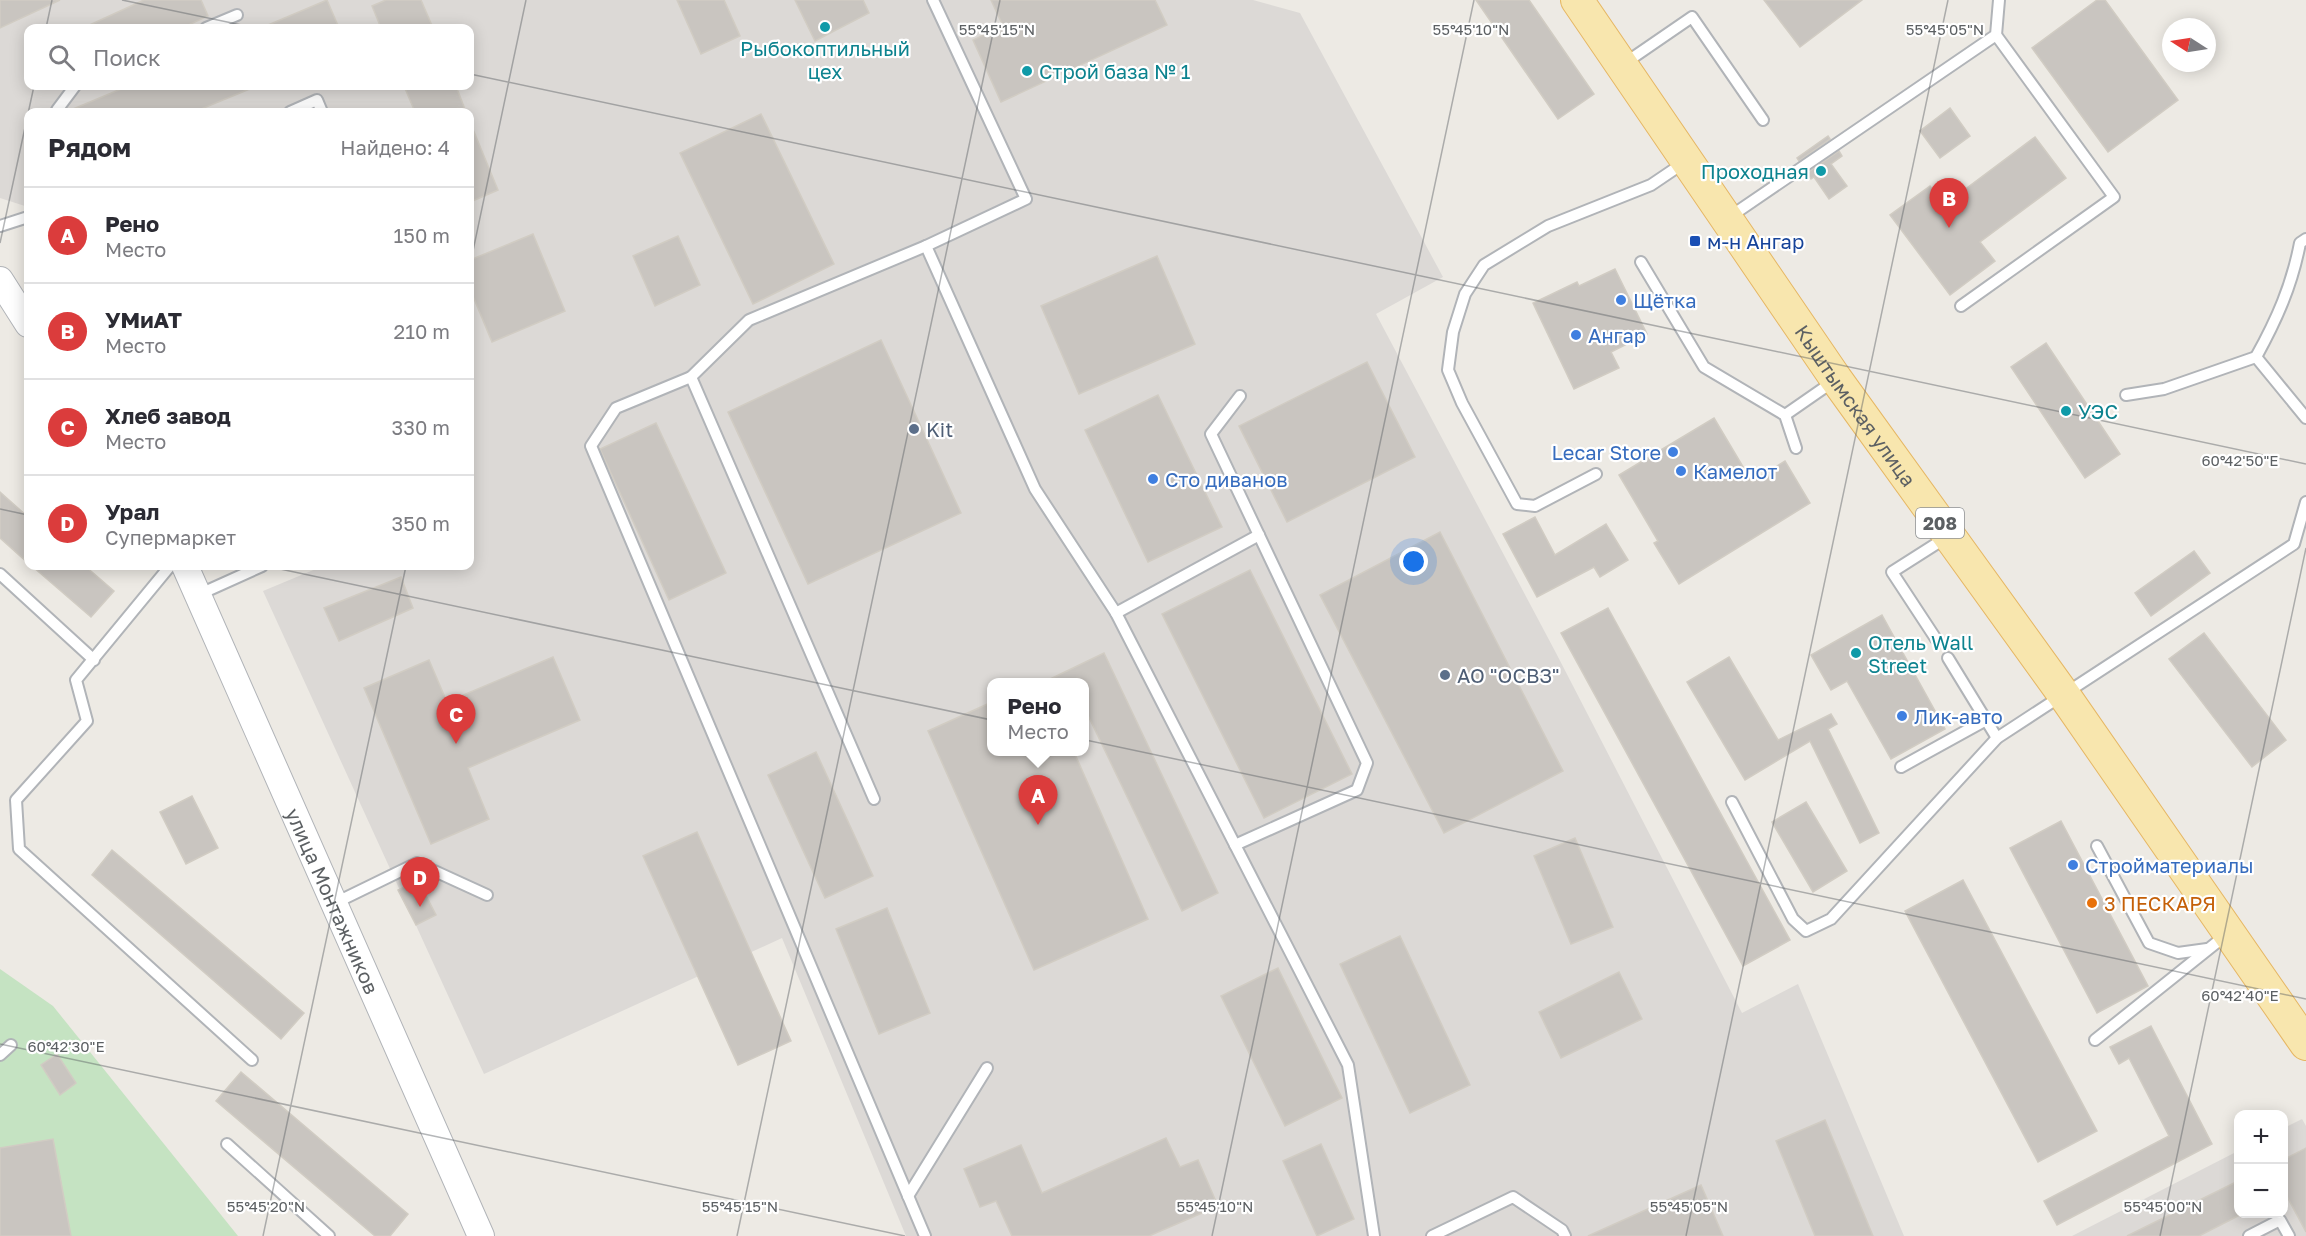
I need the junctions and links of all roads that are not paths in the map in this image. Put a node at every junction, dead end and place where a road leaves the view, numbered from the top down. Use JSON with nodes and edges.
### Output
{"nodes":[{"id":1,"x":933,"y":0,"type":"edge"},
{"id":2,"x":1576,"y":0,"type":"edge"},
{"id":3,"x":1999,"y":0,"type":"edge"},
{"id":4,"x":237,"y":15,"type":"dead end"},
{"id":5,"x":216,"y":24,"type":"edge"},
{"id":6,"x":1996,"y":35,"type":"junction"},
{"id":7,"x":1622,"y":65,"type":"junction"},
{"id":8,"x":72,"y":90,"type":"edge"},
{"id":9,"x":58,"y":108,"type":"edge"},
{"id":10,"x":299,"y":108,"type":"edge"},
{"id":11,"x":320,"y":108,"type":"edge"},
{"id":12,"x":1763,"y":120,"type":"dead end"},
{"id":13,"x":1688,"y":161,"type":"junction"},
{"id":14,"x":24,"y":219,"type":"edge"},
{"id":15,"x":1727,"y":219,"type":"junction"},
{"id":16,"x":0,"y":226,"type":"edge"},
{"id":17,"x":2306,"y":239,"type":"edge"},
{"id":18,"x":926,"y":246,"type":"junction"},
{"id":19,"x":1641,"y":262,"type":"dead end"},
{"id":20,"x":0,"y":280,"type":"edge"},
{"id":21,"x":1961,"y":306,"type":"dead end"},
{"id":22,"x":24,"y":318,"type":"edge"},
{"id":23,"x":2256,"y":357,"type":"junction"},
{"id":24,"x":692,"y":377,"type":"junction"},
{"id":25,"x":1836,"y":379,"type":"junction"},
{"id":26,"x":2126,"y":395,"type":"dead end"},
{"id":27,"x":1240,"y":396,"type":"dead end"},
{"id":28,"x":1785,"y":415,"type":"junction"},
{"id":29,"x":2306,"y":418,"type":"edge"},
{"id":30,"x":1796,"y":448,"type":"dead end"},
{"id":31,"x":1596,"y":474,"type":"dead end"},
{"id":32,"x":2306,"y":502,"type":"edge"},
{"id":33,"x":1259,"y":535,"type":"junction"},
{"id":34,"x":1950,"y":536,"type":"junction"},
{"id":35,"x":166,"y":570,"type":"edge"},
{"id":36,"x":187,"y":570,"type":"edge"},
{"id":37,"x":253,"y":570,"type":"edge"},
{"id":38,"x":0,"y":574,"type":"edge"},
{"id":39,"x":200,"y":594,"type":"junction"},
{"id":40,"x":1116,"y":612,"type":"junction"},
{"id":41,"x":1936,"y":639,"type":"dead end"},
{"id":42,"x":1948,"y":658,"type":"dead end"},
{"id":43,"x":94,"y":660,"type":"junction"},
{"id":44,"x":2064,"y":695,"type":"junction"},
{"id":45,"x":1986,"y":720,"type":"junction"},
{"id":46,"x":1997,"y":738,"type":"junction"},
{"id":47,"x":1901,"y":767,"type":"dead end"},
{"id":48,"x":874,"y":799,"type":"dead end"},
{"id":49,"x":1732,"y":802,"type":"dead end"},
{"id":50,"x":1235,"y":845,"type":"junction"},
{"id":51,"x":2097,"y":846,"type":"dead end"},
{"id":52,"x":488,"y":895,"type":"dead end"},
{"id":53,"x":335,"y":903,"type":"junction"},
{"id":54,"x":2218,"y":941,"type":"junction"},
{"id":55,"x":2095,"y":1040,"type":"dead end"},
{"id":56,"x":2306,"y":1044,"type":"edge"},
{"id":57,"x":11,"y":1045,"type":"dead end"},
{"id":58,"x":0,"y":1055,"type":"edge"},
{"id":59,"x":252,"y":1060,"type":"dead end"},
{"id":60,"x":987,"y":1068,"type":"dead end"},
{"id":61,"x":227,"y":1144,"type":"dead end"},
{"id":62,"x":908,"y":1196,"type":"junction"},
{"id":63,"x":474,"y":1234,"type":"edge"},
{"id":64,"x":329,"y":1236,"type":"edge"},
{"id":65,"x":925,"y":1236,"type":"edge"},
{"id":66,"x":1374,"y":1236,"type":"edge"},
{"id":67,"x":1432,"y":1236,"type":"edge"},
{"id":68,"x":1565,"y":1236,"type":"edge"},
{"id":69,"x":2249,"y":1236,"type":"edge"},
{"id":70,"x":2289,"y":1236,"type":"edge"}],
"edges":[{"from":1,"to":18,"type":"lane"},
{"from":2,"to":7,"type":"main road","name":"Кыштымская улица","number":"208"},
{"from":3,"to":6,"type":"lane"},
{"from":4,"to":5,"type":"lane"},
{"from":6,"to":15,"type":"lane"},
{"from":6,"to":21,"type":"lane"},
{"from":7,"to":12,"type":"lane"},
{"from":7,"to":13,"type":"main road","name":"Кыштымская улица","number":"208"},
{"from":8,"to":9,"type":"lane"},
{"from":10,"to":11,"type":"lane"},
{"from":13,"to":15,"type":"main road","name":"Кыштымская улица","number":"208"},
{"from":13,"to":31,"type":"lane"},
{"from":14,"to":16,"type":"lane"},
{"from":15,"to":25,"type":"main road","name":"Кыштымская улица","number":"208"},
{"from":17,"to":23,"type":"lane"},
{"from":18,"to":24,"type":"lane"},
{"from":18,"to":40,"type":"lane"},
{"from":19,"to":28,"type":"lane"},
{"from":20,"to":22,"type":"street"},
{"from":23,"to":26,"type":"lane"},
{"from":23,"to":29,"type":"lane"},
{"from":24,"to":48,"type":"lane"},
{"from":24,"to":62,"type":"lane"},
{"from":25,"to":28,"type":"lane"},
{"from":25,"to":34,"type":"main road","name":"Кыштымская улица","number":"208"},
{"from":27,"to":33,"type":"lane"},
{"from":28,"to":30,"type":"lane"},
{"from":32,"to":44,"type":"lane"},
{"from":33,"to":40,"type":"lane"},
{"from":33,"to":50,"type":"lane"},
{"from":34,"to":41,"type":"lane"},
{"from":34,"to":44,"type":"main road","name":"Кыштымская улица","number":"208"},
{"from":35,"to":43,"type":"lane"},
{"from":36,"to":39,"type":"street","name":"улица Монтажников"},
{"from":37,"to":39,"type":"lane"},
{"from":38,"to":43,"type":"lane"},
{"from":39,"to":53,"type":"street","name":"улица Монтажников"},
{"from":40,"to":50,"type":"lane"},
{"from":42,"to":45,"type":"lane"},
{"from":43,"to":59,"type":"lane"},
{"from":44,"to":46,"type":"lane"},
{"from":44,"to":54,"type":"main road","name":"Кыштымская улица","number":"208"},
{"from":45,"to":46,"type":"lane"},
{"from":45,"to":47,"type":"lane"},
{"from":46,"to":49,"type":"lane"},
{"from":50,"to":66,"type":"lane"},
{"from":51,"to":54,"type":"lane"},
{"from":52,"to":53,"type":"lane"},
{"from":53,"to":63,"type":"street","name":"улица Монтажников"},
{"from":54,"to":55,"type":"lane"},
{"from":54,"to":56,"type":"main road","name":"Кыштымская улица","number":"208"},
{"from":57,"to":58,"type":"lane"},
{"from":60,"to":62,"type":"lane"},
{"from":61,"to":64,"type":"lane"},
{"from":62,"to":65,"type":"lane"},
{"from":67,"to":68,"type":"lane"},
{"from":69,"to":70,"type":"lane"}]}
